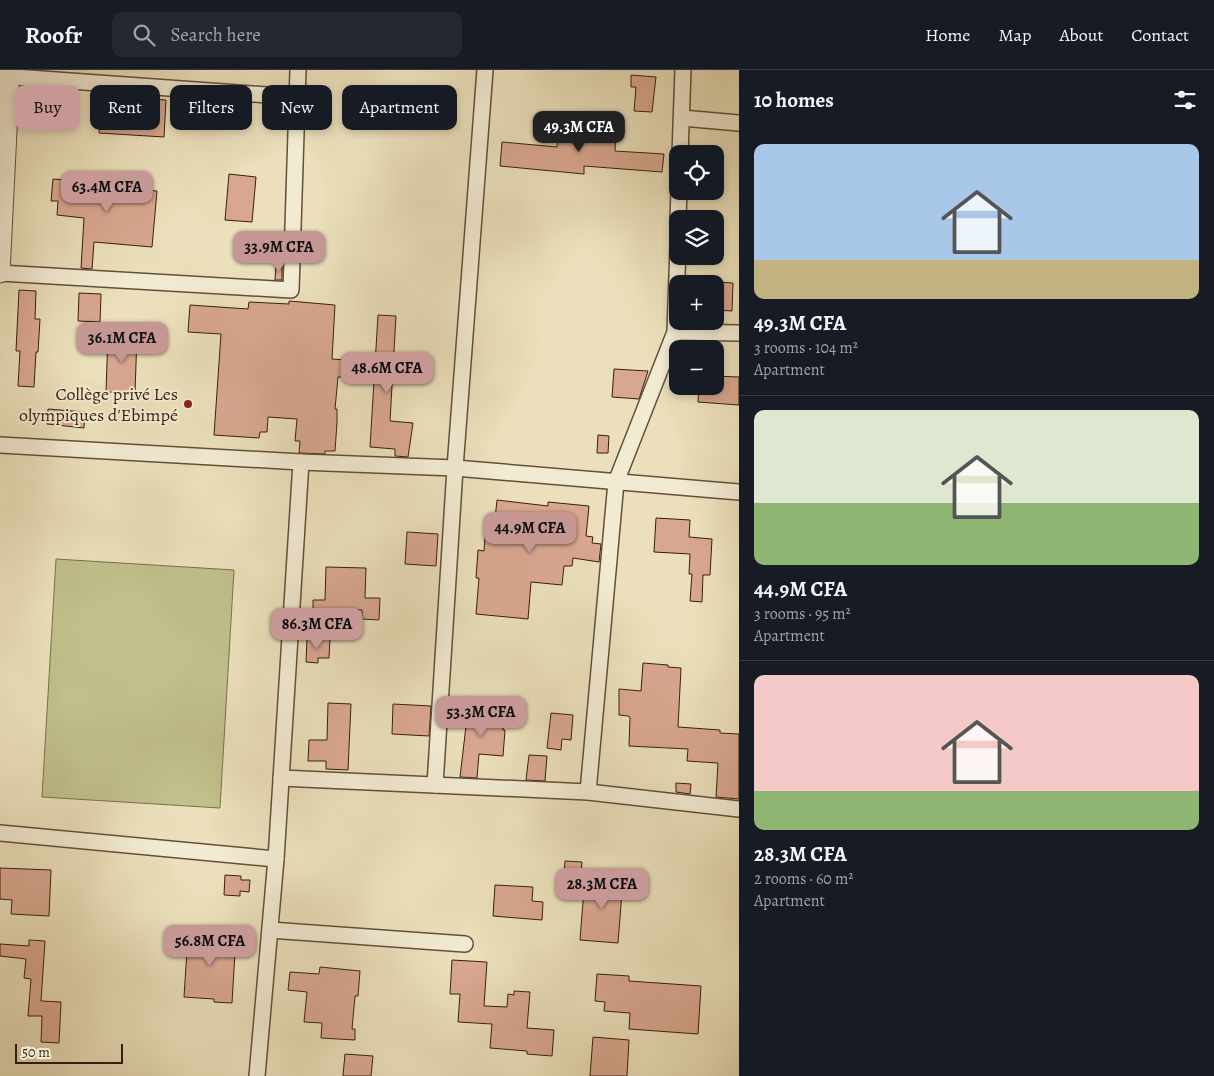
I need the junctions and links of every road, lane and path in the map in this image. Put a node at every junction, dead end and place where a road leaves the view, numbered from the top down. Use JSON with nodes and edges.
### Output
{"nodes":[{"id":1,"x":298,"y":70,"type":"edge"},
{"id":2,"x":485,"y":70,"type":"edge"},
{"id":3,"x":684,"y":70,"type":"edge"},
{"id":4,"x":7,"y":74,"type":"edge"},
{"id":5,"x":297,"y":85,"type":"edge"},
{"id":6,"x":262,"y":94,"type":"edge"},
{"id":7,"x":682,"y":118,"type":"junction"},
{"id":8,"x":739,"y":123,"type":"edge"},
{"id":9,"x":295,"y":130,"type":"edge"},
{"id":10,"x":680,"y":145,"type":"edge"},
{"id":11,"x":677,"y":265,"type":"edge"},
{"id":12,"x":0,"y":272,"type":"edge"},
{"id":13,"x":675,"y":332,"type":"junction"},
{"id":14,"x":739,"y":333,"type":"edge"},
{"id":15,"x":0,"y":444,"type":"edge"},
{"id":16,"x":301,"y":462,"type":"junction"},
{"id":17,"x":454,"y":468,"type":"junction"},
{"id":18,"x":616,"y":482,"type":"junction"},
{"id":19,"x":739,"y":492,"type":"edge"},
{"id":20,"x":281,"y":778,"type":"junction"},
{"id":21,"x":435,"y":785,"type":"junction"},
{"id":22,"x":588,"y":792,"type":"junction"},
{"id":23,"x":739,"y":809,"type":"edge"},
{"id":24,"x":0,"y":833,"type":"edge"},
{"id":25,"x":276,"y":859,"type":"junction"},
{"id":26,"x":270,"y":930,"type":"junction"},
{"id":27,"x":465,"y":944,"type":"dead end"},
{"id":28,"x":257,"y":1076,"type":"edge"}],
"edges":[{"from":1,"to":5,"type":"street"},
{"from":2,"to":17,"type":"street"},
{"from":3,"to":7,"type":"street"},
{"from":4,"to":6,"type":"street"},
{"from":4,"to":12,"type":"street"},
{"from":7,"to":8,"type":"street"},
{"from":7,"to":10,"type":"street"},
{"from":9,"to":12,"type":"street"},
{"from":11,"to":13,"type":"street"},
{"from":13,"to":14,"type":"street"},
{"from":13,"to":18,"type":"street"},
{"from":15,"to":16,"type":"street"},
{"from":16,"to":17,"type":"street"},
{"from":16,"to":20,"type":"street"},
{"from":17,"to":18,"type":"street"},
{"from":17,"to":21,"type":"street"},
{"from":18,"to":19,"type":"street"},
{"from":18,"to":22,"type":"street"},
{"from":20,"to":21,"type":"street"},
{"from":20,"to":25,"type":"street"},
{"from":21,"to":22,"type":"street"},
{"from":22,"to":23,"type":"street"},
{"from":24,"to":25,"type":"street"},
{"from":25,"to":26,"type":"street"},
{"from":26,"to":27,"type":"street"},
{"from":26,"to":28,"type":"street"}]}
